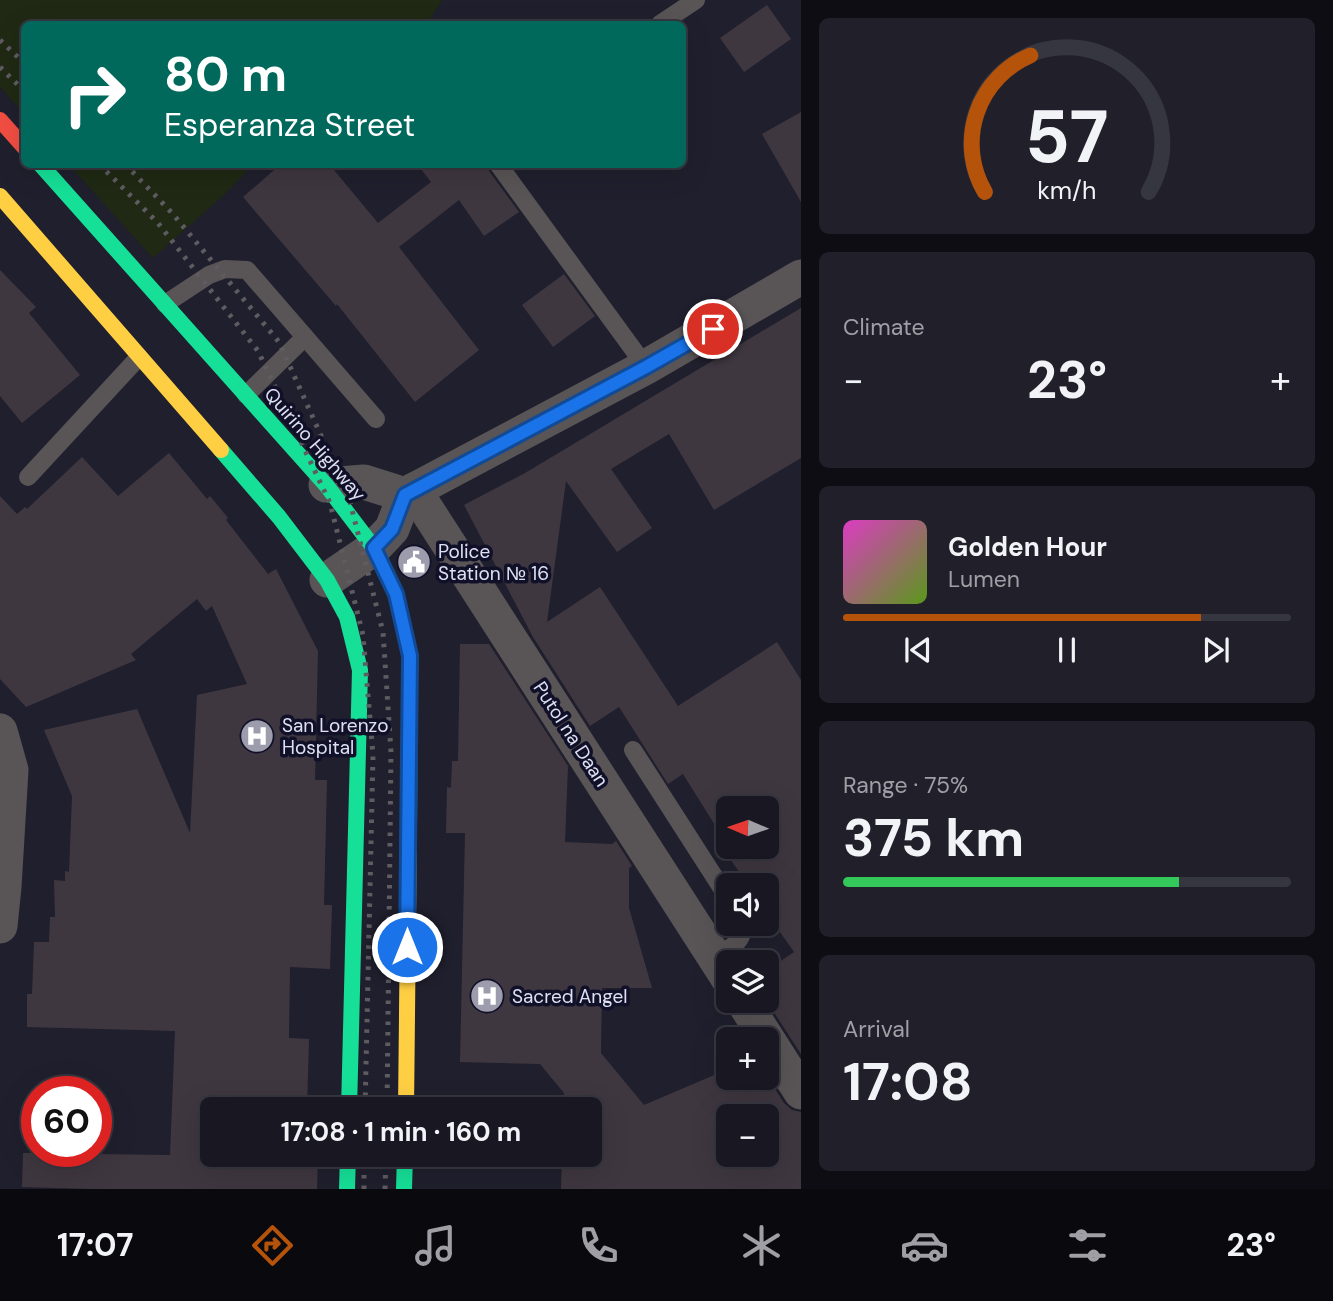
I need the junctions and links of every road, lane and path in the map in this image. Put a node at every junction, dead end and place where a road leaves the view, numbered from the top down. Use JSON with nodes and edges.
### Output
{"nodes":[{"id":1,"x":696,"y":0,"type":"edge"},
{"id":2,"x":664,"y":21,"type":"edge"},
{"id":3,"x":0,"y":120,"type":"edge"},
{"id":4,"x":21,"y":144,"type":"edge"},
{"id":5,"x":44,"y":168,"type":"edge"},
{"id":6,"x":501,"y":168,"type":"edge"},
{"id":7,"x":0,"y":196,"type":"edge"},
{"id":8,"x":801,"y":277,"type":"edge"},
{"id":9,"x":165,"y":304,"type":"junction"},
{"id":10,"x":305,"y":337,"type":"junction"},
{"id":11,"x":139,"y":357,"type":"junction"},
{"id":12,"x":646,"y":367,"type":"junction"},
{"id":13,"x":246,"y":395,"type":"junction"},
{"id":14,"x":376,"y":419,"type":"dead end"},
{"id":15,"x":28,"y":477,"type":"dead end"},
{"id":16,"x":326,"y":485,"type":"junction"},
{"id":17,"x":409,"y":493,"type":"junction"},
{"id":18,"x":374,"y":548,"type":"junction"},
{"id":19,"x":327,"y":580,"type":"junction"},
{"id":20,"x":0,"y":731,"type":"edge"},
{"id":21,"x":633,"y":750,"type":"dead end"},
{"id":22,"x":716,"y":879,"type":"edge"},
{"id":23,"x":0,"y":926,"type":"edge"},
{"id":24,"x":716,"y":960,"type":"edge"},
{"id":25,"x":751,"y":1013,"type":"edge"},
{"id":26,"x":801,"y":1092,"type":"edge"},
{"id":27,"x":349,"y":1097,"type":"edge"},
{"id":28,"x":406,"y":1097,"type":"edge"},
{"id":29,"x":348,"y":1167,"type":"edge"},
{"id":30,"x":405,"y":1167,"type":"edge"},
{"id":31,"x":347,"y":1189,"type":"edge"},
{"id":32,"x":404,"y":1189,"type":"edge"}],
"edges":[{"from":1,"to":2,"type":"lane"},
{"from":3,"to":4,"type":"main road"},
{"from":5,"to":9,"type":"main road","name":"Quirino Highway"},
{"from":6,"to":12,"type":"lane"},
{"from":7,"to":11,"type":"main road"},
{"from":8,"to":12,"type":"street"},
{"from":9,"to":10,"type":"lane"},
{"from":9,"to":13,"type":"main road","name":"Quirino Highway"},
{"from":10,"to":13,"type":"lane"},
{"from":10,"to":14,"type":"lane"},
{"from":11,"to":15,"type":"lane"},
{"from":11,"to":19,"type":"main road"},
{"from":12,"to":17,"type":"street"},
{"from":13,"to":16,"type":"main road","name":"Quirino Highway"},
{"from":16,"to":17,"type":"street"},
{"from":16,"to":18,"type":"main road","name":"Quirino Highway"},
{"from":17,"to":18,"type":"street"},
{"from":17,"to":24,"type":"street","name":"Putol na Daan"},
{"from":18,"to":19,"type":"street"},
{"from":18,"to":28,"type":"main road","name":"Quirino Highway"},
{"from":19,"to":27,"type":"main road"},
{"from":20,"to":23,"type":"street"},
{"from":21,"to":22,"type":"lane"},
{"from":25,"to":26,"type":"street"},
{"from":29,"to":31,"type":"main road"},
{"from":30,"to":32,"type":"main road"}]}
